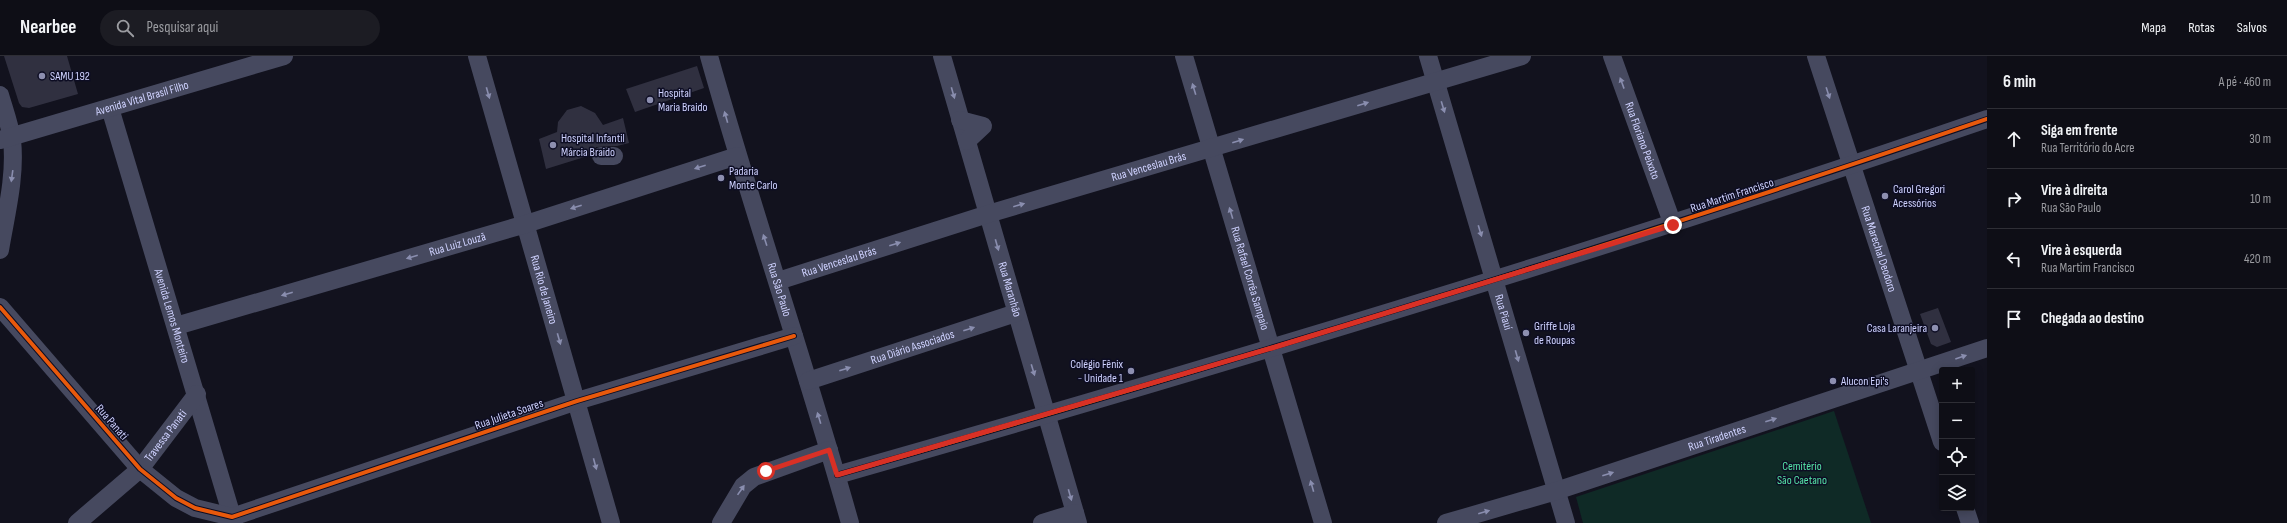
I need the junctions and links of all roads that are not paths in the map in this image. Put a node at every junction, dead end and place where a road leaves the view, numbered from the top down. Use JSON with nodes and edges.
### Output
{"nodes":[{"id":1,"x":284,"y":56,"type":"edge"},
{"id":2,"x":477,"y":56,"type":"edge"},
{"id":3,"x":709,"y":56,"type":"edge"},
{"id":4,"x":942,"y":56,"type":"edge"},
{"id":5,"x":1184,"y":56,"type":"edge"},
{"id":6,"x":1428,"y":56,"type":"edge"},
{"id":7,"x":1522,"y":56,"type":"edge"},
{"id":8,"x":1612,"y":56,"type":"edge"},
{"id":9,"x":1816,"y":56,"type":"edge"},
{"id":10,"x":232,"y":64,"type":"edge"},
{"id":11,"x":1436,"y":82,"type":"junction"},
{"id":12,"x":0,"y":95,"type":"edge"},
{"id":13,"x":110,"y":108,"type":"junction"},
{"id":14,"x":1987,"y":119,"type":"edge"},
{"id":15,"x":6,"y":139,"type":"edge"},
{"id":16,"x":1212,"y":149,"type":"junction"},
{"id":17,"x":737,"y":156,"type":"junction"},
{"id":18,"x":1852,"y":165,"type":"junction"},
{"id":19,"x":988,"y":214,"type":"junction"},
{"id":20,"x":526,"y":224,"type":"junction"},
{"id":21,"x":1673,"y":225,"type":"junction"},
{"id":22,"x":0,"y":250,"type":"edge"},
{"id":23,"x":778,"y":281,"type":"junction"},
{"id":24,"x":1495,"y":281,"type":"junction"},
{"id":25,"x":0,"y":307,"type":"edge"},
{"id":26,"x":1016,"y":313,"type":"junction"},
{"id":27,"x":176,"y":326,"type":"junction"},
{"id":28,"x":794,"y":336,"type":"junction"},
{"id":29,"x":1272,"y":348,"type":"junction"},
{"id":30,"x":1987,"y":348,"type":"edge"},
{"id":31,"x":1918,"y":372,"type":"junction"},
{"id":32,"x":808,"y":381,"type":"junction"},
{"id":33,"x":197,"y":394,"type":"junction"},
{"id":34,"x":577,"y":402,"type":"junction"},
{"id":35,"x":1047,"y":415,"type":"junction"},
{"id":36,"x":1941,"y":439,"type":"edge"},
{"id":37,"x":829,"y":450,"type":"junction"},
{"id":38,"x":140,"y":469,"type":"junction"},
{"id":39,"x":837,"y":475,"type":"junction"},
{"id":40,"x":1556,"y":491,"type":"junction"},
{"id":41,"x":1965,"y":511,"type":"edge"},
{"id":42,"x":1077,"y":518,"type":"edge"},
{"id":43,"x":233,"y":520,"type":"edge"},
{"id":44,"x":77,"y":523,"type":"edge"},
{"id":45,"x":611,"y":523,"type":"edge"},
{"id":46,"x":721,"y":523,"type":"edge"},
{"id":47,"x":850,"y":523,"type":"edge"},
{"id":48,"x":1042,"y":523,"type":"edge"},
{"id":49,"x":1323,"y":523,"type":"edge"},
{"id":50,"x":1446,"y":523,"type":"edge"},
{"id":51,"x":1566,"y":523,"type":"edge"},
{"id":52,"x":1970,"y":523,"type":"edge"}],
"edges":[{"from":1,"to":10,"type":"street","name":"Avenida Vital Brasil Filho"},
{"from":2,"to":20,"type":"street","name":"Rua Rio de Janeiro","one_way":true},
{"from":17,"to":3,"type":"street","name":"Rua São Paulo","one_way":true},
{"from":4,"to":19,"type":"street","name":"Rua Maranhão","one_way":true},
{"from":16,"to":5,"type":"street","name":"Rua Rafael Corrêa Sampaio","one_way":true},
{"from":6,"to":11,"type":"street","name":"Rua Piauí"},
{"from":7,"to":11,"type":"street","name":"Rua Venceslau Brás"},
{"from":21,"to":8,"type":"street","name":"Rua Floriano Peixoto","one_way":true},
{"from":9,"to":18,"type":"street","name":"Rua Marechal Deodoro","one_way":true},
{"from":10,"to":13,"type":"street","name":"Avenida Vital Brasil Filho"},
{"from":16,"to":11,"type":"street","name":"Rua Venceslau Brás","one_way":true},
{"from":11,"to":24,"type":"street","name":"Rua Piauí","one_way":true},
{"from":12,"to":15,"type":"street"},
{"from":13,"to":15,"type":"street","name":"Avenida Vital Brasil Filho"},
{"from":13,"to":27,"type":"street","name":"Avenida Lemos Monteiro"},
{"from":14,"to":18,"type":"street","name":"Rua Martim Francisco"},
{"from":15,"to":22,"type":"street","one_way":true},
{"from":19,"to":16,"type":"street","name":"Rua Venceslau Brás","one_way":true},
{"from":29,"to":16,"type":"street","name":"Rua Rafael Corrêa Sampaio","one_way":true},
{"from":17,"to":20,"type":"street","name":"Rua Luiz Louzã","one_way":true},
{"from":23,"to":17,"type":"street","name":"Rua São Paulo","one_way":true},
{"from":18,"to":21,"type":"street","name":"Rua Martim Francisco"},
{"from":18,"to":31,"type":"street","name":"Rua Marechal Deodoro"},
{"from":23,"to":19,"type":"street","name":"Rua Venceslau Brás","one_way":true},
{"from":19,"to":26,"type":"street","name":"Rua Maranhão","one_way":true},
{"from":20,"to":27,"type":"street","name":"Rua Luiz Louzã","one_way":true},
{"from":20,"to":34,"type":"street","name":"Rua Rio de Janeiro","one_way":true},
{"from":21,"to":24,"type":"street","name":"Rua Martim Francisco"},
{"from":23,"to":28,"type":"street","name":"Rua São Paulo"},
{"from":24,"to":29,"type":"street","name":"Rua Martim Francisco"},
{"from":24,"to":40,"type":"street","name":"Rua Piauí","one_way":true},
{"from":25,"to":38,"type":"street","name":"Rua Panati"},
{"from":32,"to":26,"type":"street","name":"Rua Diário Associados","one_way":true},
{"from":26,"to":35,"type":"street","name":"Rua Maranhão","one_way":true},
{"from":27,"to":33,"type":"street","name":"Avenida Lemos Monteiro"},
{"from":28,"to":32,"type":"street","name":"Rua São Paulo"},
{"from":28,"to":34,"type":"street","name":"Rua Julieta Soares"},
{"from":29,"to":35,"type":"street","name":"Rua Martim Francisco"},
{"from":49,"to":29,"type":"street","name":"Rua Rafael Corrêa Sampaio","one_way":true},
{"from":31,"to":30,"type":"street","name":"Rua Tiradentes","one_way":true},
{"from":31,"to":36,"type":"street","name":"Rua Marechal Deodoro"},
{"from":40,"to":31,"type":"street","name":"Rua Tiradentes","one_way":true},
{"from":37,"to":32,"type":"street","name":"Rua São Paulo","one_way":true},
{"from":33,"to":38,"type":"street","name":"Travessa Panati"},
{"from":33,"to":43,"type":"street","name":"Avenida Lemos Monteiro"},
{"from":34,"to":43,"type":"street","name":"Rua Julieta Soares"},
{"from":34,"to":45,"type":"street","name":"Rua Rio de Janeiro","one_way":true},
{"from":35,"to":39,"type":"street","name":"Rua Martim Francisco"},
{"from":35,"to":42,"type":"street","name":"Rua Maranhão","one_way":true},
{"from":37,"to":39,"type":"street","name":"Rua São Paulo"},
{"from":46,"to":37,"type":"street","one_way":true},
{"from":38,"to":43,"type":"street","name":"Rua Panati"},
{"from":38,"to":44,"type":"street","name":"Travessa Panati"},
{"from":39,"to":47,"type":"street","name":"Rua São Paulo"},
{"from":50,"to":40,"type":"street","name":"Rua Tiradentes","one_way":true},
{"from":40,"to":51,"type":"street","name":"Rua Piauí"},
{"from":41,"to":52,"type":"street"},
{"from":42,"to":48,"type":"street"}]}
